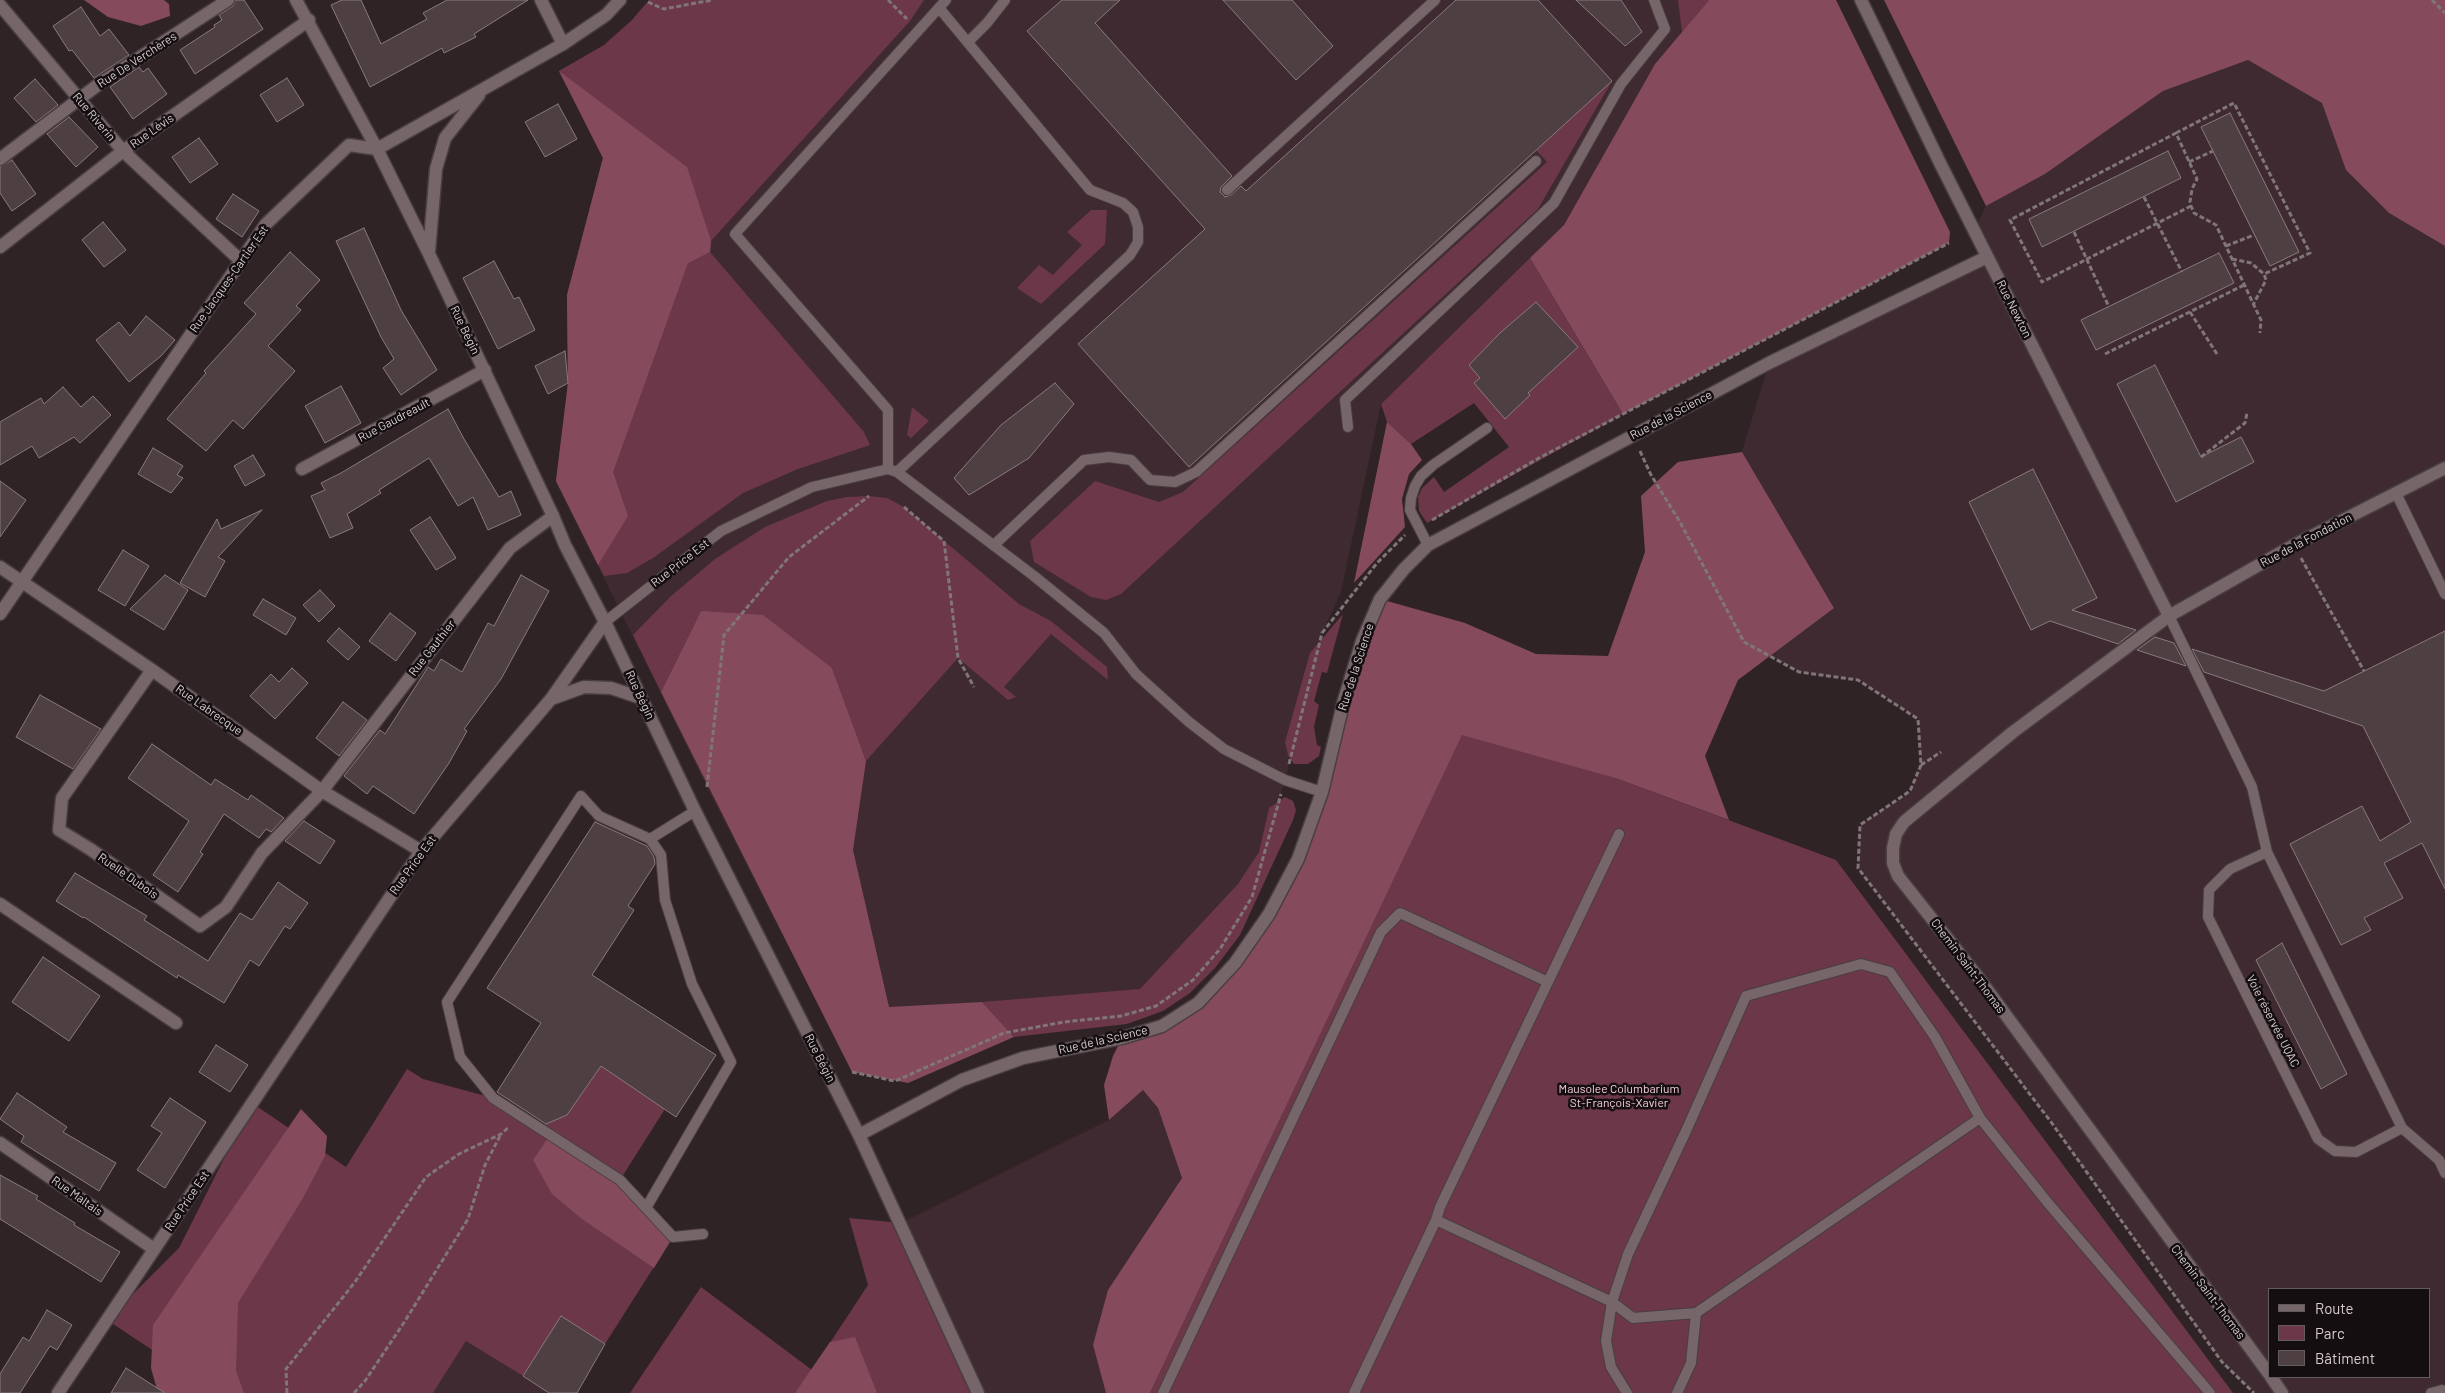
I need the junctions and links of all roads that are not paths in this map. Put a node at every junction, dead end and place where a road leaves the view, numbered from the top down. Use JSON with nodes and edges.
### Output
{"nodes":[{"id":1,"x":228,"y":0,"type":"edge"},
{"id":2,"x":296,"y":0,"type":"edge"},
{"id":3,"x":541,"y":0,"type":"edge"},
{"id":4,"x":620,"y":0,"type":"edge"},
{"id":5,"x":946,"y":0,"type":"edge"},
{"id":6,"x":1005,"y":0,"type":"edge"},
{"id":7,"x":1435,"y":0,"type":"edge"},
{"id":8,"x":1654,"y":0,"type":"edge"},
{"id":9,"x":1861,"y":0,"type":"edge"},
{"id":10,"x":0,"y":5,"type":"edge"},
{"id":11,"x":940,"y":9,"type":"junction"},
{"id":12,"x":309,"y":20,"type":"junction"},
{"id":13,"x":968,"y":42,"type":"junction"},
{"id":14,"x":563,"y":44,"type":"junction"},
{"id":15,"x":483,"y":90,"type":"junction"},
{"id":16,"x":79,"y":99,"type":"junction"},
{"id":17,"x":377,"y":150,"type":"junction"},
{"id":18,"x":123,"y":151,"type":"junction"},
{"id":19,"x":0,"y":158,"type":"edge"},
{"id":20,"x":1536,"y":161,"type":"dead end"},
{"id":21,"x":1227,"y":190,"type":"dead end"},
{"id":22,"x":0,"y":247,"type":"edge"},
{"id":23,"x":429,"y":254,"type":"junction"},
{"id":24,"x":1987,"y":257,"type":"junction"},
{"id":25,"x":241,"y":261,"type":"junction"},
{"id":26,"x":485,"y":370,"type":"junction"},
{"id":27,"x":1348,"y":427,"type":"dead end"},
{"id":28,"x":1488,"y":428,"type":"dead end"},
{"id":29,"x":2445,"y":468,"type":"edge"},
{"id":30,"x":302,"y":469,"type":"dead end"},
{"id":31,"x":893,"y":470,"type":"junction"},
{"id":32,"x":2396,"y":493,"type":"junction"},
{"id":33,"x":553,"y":516,"type":"junction"},
{"id":34,"x":994,"y":545,"type":"junction"},
{"id":35,"x":1428,"y":545,"type":"junction"},
{"id":36,"x":0,"y":567,"type":"edge"},
{"id":37,"x":22,"y":581,"type":"junction"},
{"id":38,"x":2445,"y":594,"type":"edge"},
{"id":39,"x":0,"y":614,"type":"edge"},
{"id":40,"x":2169,"y":616,"type":"junction"},
{"id":41,"x":605,"y":622,"type":"junction"},
{"id":42,"x":152,"y":670,"type":"junction"},
{"id":43,"x":641,"y":698,"type":"junction"},
{"id":44,"x":550,"y":699,"type":"junction"},
{"id":45,"x":322,"y":791,"type":"junction"},
{"id":46,"x":1322,"y":792,"type":"junction"},
{"id":47,"x":696,"y":811,"type":"junction"},
{"id":48,"x":1619,"y":834,"type":"dead end"},
{"id":49,"x":650,"y":839,"type":"junction"},
{"id":50,"x":421,"y":851,"type":"junction"},
{"id":51,"x":2268,"y":852,"type":"junction"},
{"id":52,"x":0,"y":904,"type":"edge"},
{"id":53,"x":1548,"y":982,"type":"junction"},
{"id":54,"x":176,"y":1023,"type":"dead end"},
{"id":55,"x":1980,"y":1118,"type":"junction"},
{"id":56,"x":2402,"y":1128,"type":"junction"},
{"id":57,"x":859,"y":1135,"type":"junction"},
{"id":58,"x":0,"y":1143,"type":"edge"},
{"id":59,"x":2445,"y":1173,"type":"edge"},
{"id":60,"x":646,"y":1208,"type":"junction"},
{"id":61,"x":1436,"y":1220,"type":"junction"},
{"id":62,"x":704,"y":1234,"type":"dead end"},
{"id":63,"x":154,"y":1249,"type":"junction"},
{"id":64,"x":1612,"y":1302,"type":"junction"},
{"id":65,"x":1696,"y":1313,"type":"junction"},
{"id":66,"x":2268,"y":1372,"type":"edge"},
{"id":67,"x":2272,"y":1378,"type":"edge"},
{"id":68,"x":2443,"y":1390,"type":"edge"},
{"id":69,"x":58,"y":1393,"type":"edge"},
{"id":70,"x":978,"y":1393,"type":"edge"},
{"id":71,"x":1163,"y":1393,"type":"edge"},
{"id":72,"x":1354,"y":1393,"type":"edge"},
{"id":73,"x":1627,"y":1393,"type":"edge"},
{"id":74,"x":1677,"y":1393,"type":"edge"},
{"id":75,"x":2210,"y":1393,"type":"edge"},
{"id":76,"x":2282,"y":1393,"type":"edge"},
{"id":77,"x":2430,"y":1393,"type":"edge"}],
"edges":[{"from":1,"to":16,"type":"street","name":"Rue De Verchères"},
{"from":2,"to":12,"type":"street","name":"Rue Bégin"},
{"from":3,"to":14,"type":"street"},
{"from":4,"to":14,"type":"street"},
{"from":5,"to":11,"type":"lane"},
{"from":6,"to":13,"type":"lane"},
{"from":7,"to":21,"type":"lane"},
{"from":8,"to":27,"type":"lane"},
{"from":9,"to":24,"type":"street","name":"Rue Newton"},
{"from":10,"to":16,"type":"street","name":"Rue Riverin"},
{"from":11,"to":13,"type":"lane"},
{"from":11,"to":31,"type":"lane"},
{"from":12,"to":17,"type":"street","name":"Rue Bégin"},
{"from":12,"to":18,"type":"street","name":"Rue Lévis"},
{"from":13,"to":31,"type":"lane"},
{"from":14,"to":15,"type":"street"},
{"from":15,"to":17,"type":"street"},
{"from":15,"to":23,"type":"street"},
{"from":16,"to":18,"type":"street","name":"Rue Riverin"},
{"from":16,"to":19,"type":"street","name":"Rue De Verchères"},
{"from":17,"to":23,"type":"street","name":"Rue Bégin"},
{"from":17,"to":25,"type":"street","name":"Rue Jacques-Cartier Est"},
{"from":18,"to":22,"type":"street","name":"Rue Lévis"},
{"from":18,"to":25,"type":"street","name":"Rue Riverin"},
{"from":20,"to":34,"type":"lane"},
{"from":23,"to":26,"type":"street","name":"Rue Bégin"},
{"from":24,"to":35,"type":"street","name":"Rue de la Science"},
{"from":24,"to":40,"type":"street","name":"Rue Newton"},
{"from":25,"to":37,"type":"street","name":"Rue Jacques-Cartier Est"},
{"from":26,"to":30,"type":"street","name":"Rue Gaudreault"},
{"from":26,"to":33,"type":"street","name":"Rue Bégin"},
{"from":28,"to":35,"type":"lane"},
{"from":29,"to":32,"type":"street","name":"Rue de la Fondation"},
{"from":31,"to":34,"type":"lane"},
{"from":31,"to":41,"type":"lane","name":"Rue Price Est"},
{"from":32,"to":38,"type":"lane"},
{"from":32,"to":40,"type":"street","name":"Rue de la Fondation"},
{"from":33,"to":41,"type":"street","name":"Rue Bégin"},
{"from":33,"to":45,"type":"street","name":"Rue Gauthier"},
{"from":34,"to":46,"type":"lane"},
{"from":35,"to":46,"type":"street","name":"Rue de la Science"},
{"from":36,"to":37,"type":"street","name":"Rue Labrecque"},
{"from":37,"to":39,"type":"street","name":"Rue Jacques-Cartier Est"},
{"from":37,"to":42,"type":"street","name":"Rue Labrecque"},
{"from":40,"to":51,"type":"lane"},
{"from":40,"to":66,"type":"street","name":"Chemin Saint-Thomas"},
{"from":41,"to":43,"type":"street","name":"Rue Bégin"},
{"from":41,"to":44,"type":"street","name":"Rue Price Est"},
{"from":42,"to":45,"type":"street","name":"Rue Labrecque"},
{"from":42,"to":45,"type":"street","name":"Ruelle Dubois"},
{"from":43,"to":44,"type":"street"},
{"from":43,"to":47,"type":"street","name":"Rue Bégin"},
{"from":44,"to":50,"type":"street","name":"Rue Price Est"},
{"from":45,"to":50,"type":"street","name":"Rue Labrecque"},
{"from":46,"to":57,"type":"street","name":"Rue de la Science"},
{"from":47,"to":49,"type":"lane"},
{"from":47,"to":57,"type":"street","name":"Rue Bégin"},
{"from":48,"to":53,"type":"lane"},
{"from":49,"to":60,"type":"lane"},
{"from":49,"to":60,"type":"lane"},
{"from":50,"to":63,"type":"street","name":"Rue Price Est"},
{"from":51,"to":56,"type":"lane"},
{"from":51,"to":56,"type":"lane","name":"Voie réservée UQAC"},
{"from":52,"to":54,"type":"street"},
{"from":53,"to":61,"type":"lane"},
{"from":53,"to":71,"type":"lane"},
{"from":55,"to":64,"type":"lane"},
{"from":55,"to":65,"type":"lane"},
{"from":55,"to":75,"type":"lane"},
{"from":56,"to":59,"type":"lane"},
{"from":57,"to":70,"type":"street","name":"Rue Bégin"},
{"from":58,"to":63,"type":"street","name":"Rue Maltais"},
{"from":60,"to":62,"type":"lane"},
{"from":61,"to":64,"type":"lane"},
{"from":61,"to":72,"type":"lane"},
{"from":63,"to":69,"type":"street","name":"Rue Price Est"},
{"from":64,"to":65,"type":"lane"},
{"from":64,"to":73,"type":"lane"},
{"from":65,"to":74,"type":"lane"},
{"from":67,"to":76,"type":"street","name":"Chemin Saint-Thomas"},
{"from":68,"to":77,"type":"lane"}]}
